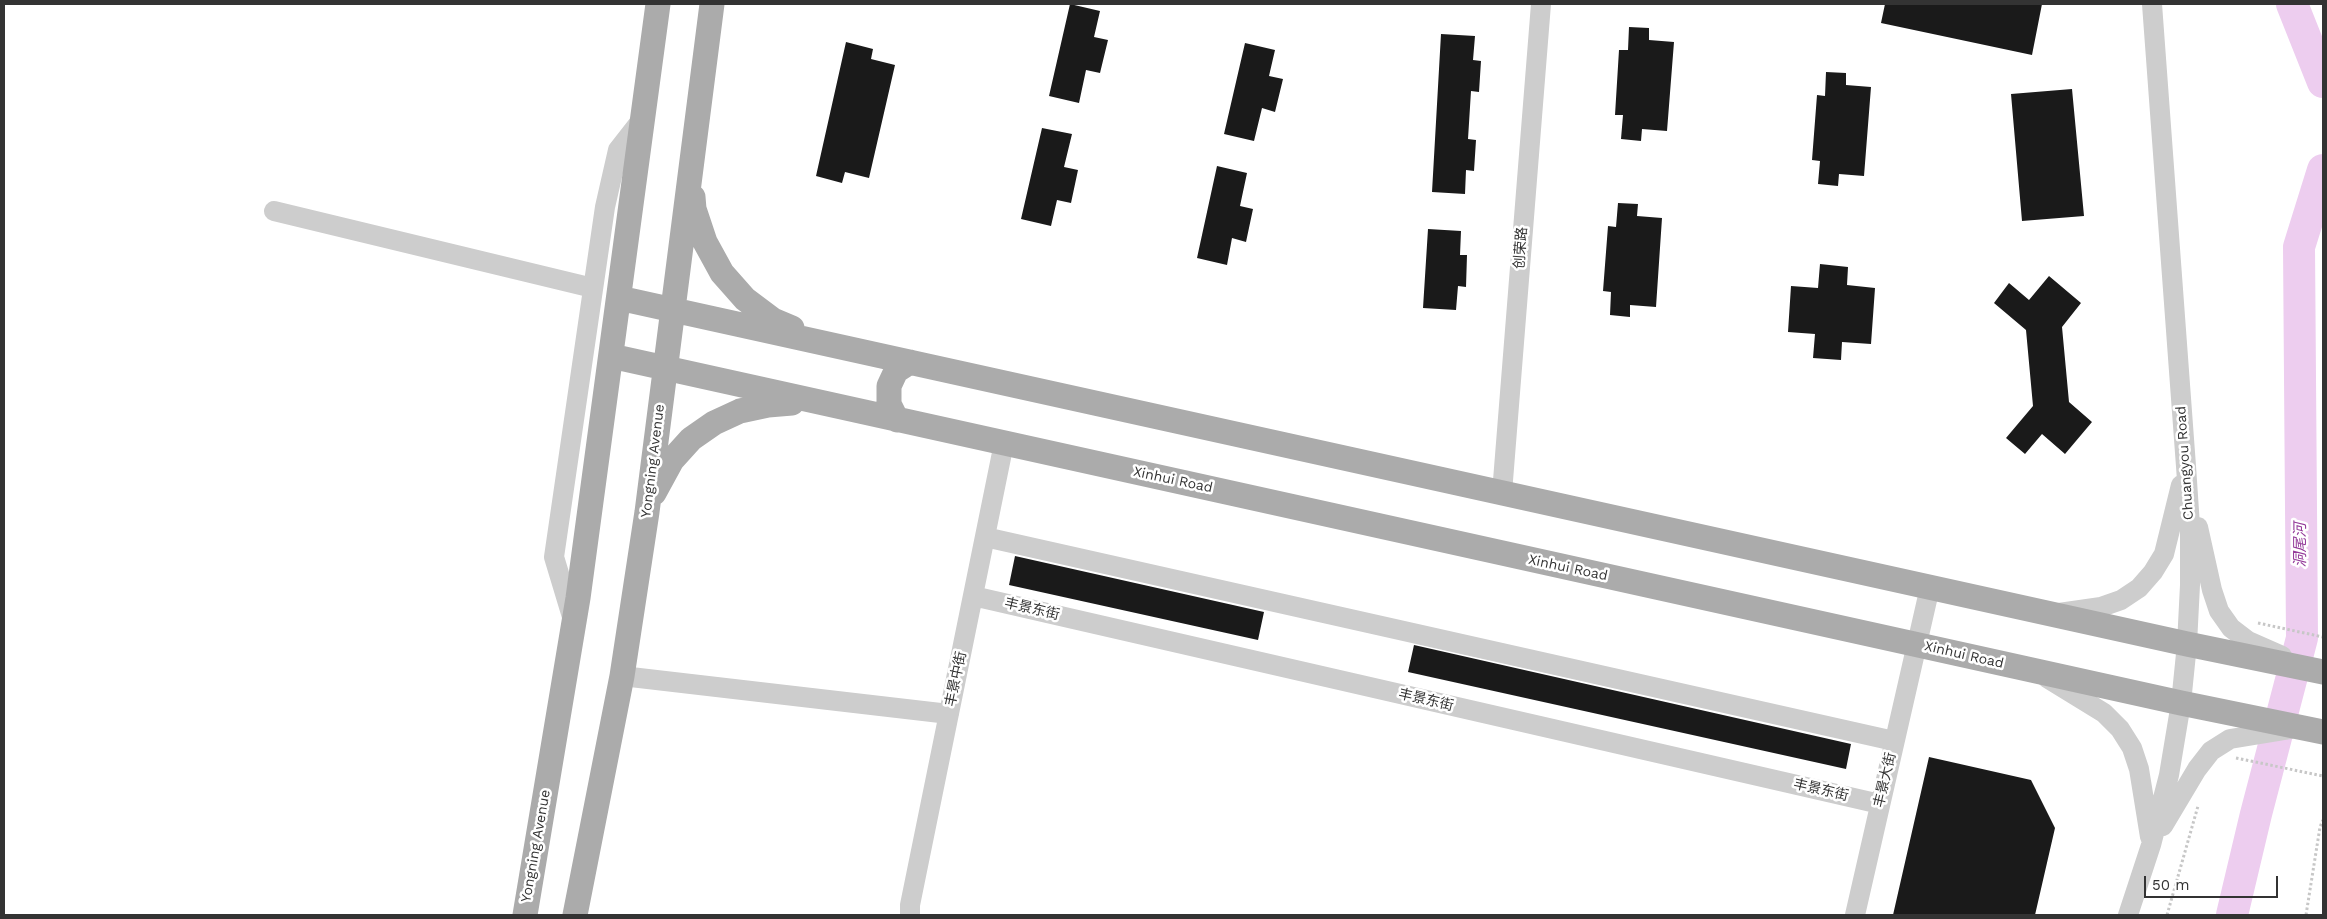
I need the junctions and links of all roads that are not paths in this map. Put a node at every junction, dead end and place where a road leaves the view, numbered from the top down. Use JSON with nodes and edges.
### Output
{"nodes":[{"id":1,"x":658,"y":4,"type":"edge"},
{"id":2,"x":712,"y":4,"type":"edge"},
{"id":3,"x":1540,"y":4,"type":"edge"},
{"id":4,"x":2152,"y":4,"type":"edge"},
{"id":5,"x":643,"y":118,"type":"junction"},
{"id":6,"x":691,"y":174,"type":"junction"},
{"id":7,"x":274,"y":211,"type":"dead end"},
{"id":8,"x":593,"y":288,"type":"junction"},
{"id":9,"x":619,"y":298,"type":"junction"},
{"id":10,"x":672,"y":309,"type":"junction"},
{"id":11,"x":826,"y":343,"type":"junction"},
{"id":12,"x":611,"y":356,"type":"junction"},
{"id":13,"x":910,"y":362,"type":"junction"},
{"id":14,"x":664,"y":368,"type":"junction"},
{"id":15,"x":814,"y":401,"type":"junction"},
{"id":16,"x":897,"y":420,"type":"junction"},
{"id":17,"x":1004,"y":443,"type":"junction"},
{"id":18,"x":2186,"y":466,"type":"junction"},
{"id":19,"x":1502,"y":493,"type":"junction"},
{"id":20,"x":647,"y":512,"type":"junction"},
{"id":21,"x":985,"y":537,"type":"junction"},
{"id":22,"x":1930,"y":587,"type":"junction"},
{"id":23,"x":973,"y":596,"type":"junction"},
{"id":24,"x":2049,"y":614,"type":"junction"},
{"id":25,"x":574,"y":622,"type":"junction"},
{"id":26,"x":2187,"y":644,"type":"junction"},
{"id":27,"x":1916,"y":645,"type":"junction"},
{"id":28,"x":2246,"y":649,"type":"junction"},
{"id":29,"x":2034,"y":671,"type":"junction"},
{"id":30,"x":2317,"y":671,"type":"edge"},
{"id":31,"x":622,"y":676,"type":"junction"},
{"id":32,"x":2181,"y":703,"type":"junction"},
{"id":33,"x":949,"y":714,"type":"junction"},
{"id":34,"x":2312,"y":730,"type":"edge"},
{"id":35,"x":1894,"y":740,"type":"junction"},
{"id":36,"x":1880,"y":804,"type":"junction"},
{"id":37,"x":2151,"y":845,"type":"junction"},
{"id":38,"x":525,"y":915,"type":"edge"},
{"id":39,"x":575,"y":915,"type":"edge"},
{"id":40,"x":910,"y":915,"type":"edge"},
{"id":41,"x":1855,"y":915,"type":"edge"},
{"id":42,"x":2128,"y":915,"type":"edge"}],
"edges":[{"from":1,"to":5,"type":"main road","name":"Yongning Avenue"},
{"from":2,"to":6,"type":"main road","name":"Yongning Avenue"},
{"from":3,"to":19,"type":"street","name":"创荣路"},
{"from":4,"to":18,"type":"street","name":"Chuangyou Road"},
{"from":5,"to":8,"type":"street"},
{"from":5,"to":9,"type":"main road","name":"Yongning Avenue"},
{"from":6,"to":10,"type":"main road","name":"Yongning Avenue"},
{"from":6,"to":11,"type":"main road"},
{"from":7,"to":8,"type":"street"},
{"from":8,"to":25,"type":"street"},
{"from":9,"to":10,"type":"main road"},
{"from":9,"to":12,"type":"main road","name":"Yongning Avenue"},
{"from":10,"to":11,"type":"main road"},
{"from":10,"to":14,"type":"main road","name":"Yongning Avenue"},
{"from":11,"to":13,"type":"main road"},
{"from":12,"to":14,"type":"main road","name":"Xinhui Road"},
{"from":12,"to":25,"type":"main road","name":"Yongning Avenue"},
{"from":13,"to":16,"type":"main road"},
{"from":13,"to":19,"type":"main road"},
{"from":14,"to":15,"type":"main road","name":"Xinhui Road"},
{"from":14,"to":20,"type":"main road","name":"Yongning Avenue"},
{"from":15,"to":16,"type":"main road","name":"Xinhui Road"},
{"from":15,"to":20,"type":"main road"},
{"from":16,"to":17,"type":"main road","name":"Xinhui Road"},
{"from":17,"to":21,"type":"street","name":"丰景中街"},
{"from":17,"to":27,"type":"main road","name":"Xinhui Road"},
{"from":18,"to":24,"type":"street"},
{"from":18,"to":26,"type":"street","name":"Chuangyou Road"},
{"from":18,"to":28,"type":"street"},
{"from":19,"to":22,"type":"main road"},
{"from":20,"to":31,"type":"main road","name":"Yongning Avenue"},
{"from":21,"to":23,"type":"street","name":"丰景中街"},
{"from":21,"to":35,"type":"street"},
{"from":22,"to":24,"type":"main road"},
{"from":22,"to":27,"type":"street","name":"丰景大街"},
{"from":23,"to":33,"type":"street","name":"丰景中街"},
{"from":23,"to":36,"type":"street","name":"丰景东街"},
{"from":24,"to":26,"type":"main road"},
{"from":25,"to":38,"type":"main road","name":"Yongning Avenue"},
{"from":26,"to":28,"type":"main road"},
{"from":26,"to":32,"type":"street","name":"Chuangyou Road"},
{"from":27,"to":29,"type":"main road","name":"Xinhui Road"},
{"from":27,"to":35,"type":"street","name":"丰景大街"},
{"from":28,"to":30,"type":"main road"},
{"from":29,"to":32,"type":"main road","name":"Xinhui Road"},
{"from":29,"to":37,"type":"street"},
{"from":31,"to":33,"type":"street"},
{"from":31,"to":39,"type":"main road","name":"Yongning Avenue"},
{"from":32,"to":34,"type":"main road","name":"Xinhui Road"},
{"from":32,"to":37,"type":"street","name":"Chuangyou Road"},
{"from":33,"to":40,"type":"street","name":"丰景中街"},
{"from":34,"to":37,"type":"street"},
{"from":35,"to":36,"type":"street","name":"丰景大街"},
{"from":36,"to":41,"type":"street","name":"丰景大街"},
{"from":37,"to":42,"type":"street","name":"Chuangyou Road"}]}
